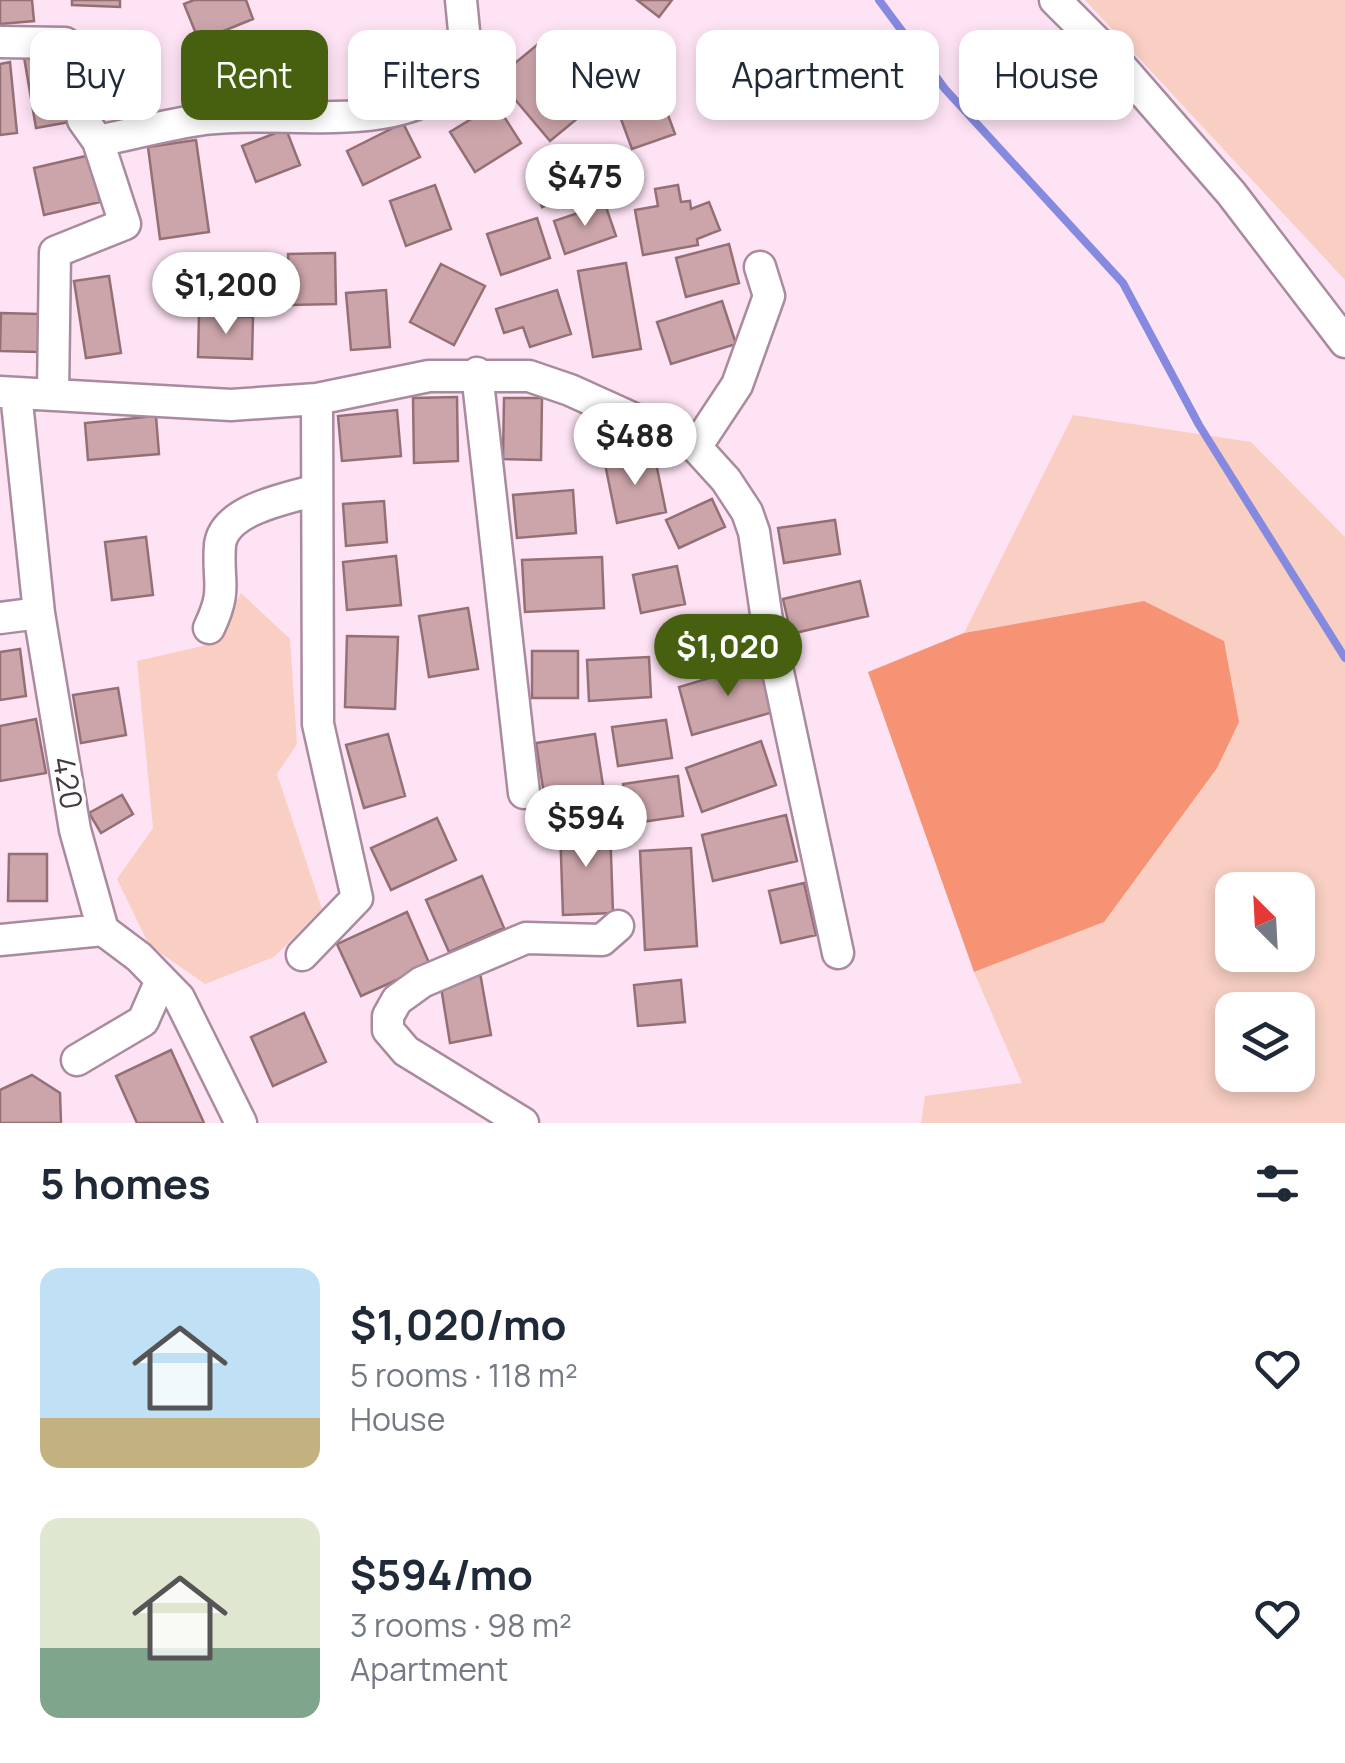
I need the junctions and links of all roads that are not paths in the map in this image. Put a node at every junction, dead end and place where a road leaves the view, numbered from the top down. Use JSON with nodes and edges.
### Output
{"nodes":[{"id":1,"x":461,"y":0,"type":"edge"},
{"id":2,"x":1055,"y":0,"type":"edge"},
{"id":3,"x":0,"y":42,"type":"edge"},
{"id":4,"x":98,"y":141,"type":"junction"},
{"id":5,"x":760,"y":267,"type":"dead end"},
{"id":6,"x":1345,"y":342,"type":"edge"},
{"id":7,"x":477,"y":373,"type":"junction"},
{"id":8,"x":8,"y":393,"type":"edge"},
{"id":9,"x":53,"y":393,"type":"junction"},
{"id":10,"x":317,"y":399,"type":"junction"},
{"id":11,"x":696,"y":448,"type":"junction"},
{"id":12,"x":317,"y":490,"type":"junction"},
{"id":13,"x":39,"y":614,"type":"junction"},
{"id":14,"x":0,"y":618,"type":"edge"},
{"id":15,"x":209,"y":628,"type":"dead end"},
{"id":16,"x":524,"y":793,"type":"dead end"},
{"id":17,"x":618,"y":926,"type":"dead end"},
{"id":18,"x":102,"y":930,"type":"junction"},
{"id":19,"x":0,"y":940,"type":"edge"},
{"id":20,"x":838,"y":953,"type":"dead end"},
{"id":21,"x":302,"y":955,"type":"dead end"},
{"id":22,"x":161,"y":980,"type":"junction"},
{"id":23,"x":77,"y":1060,"type":"dead end"},
{"id":24,"x":241,"y":1123,"type":"edge"},
{"id":25,"x":524,"y":1123,"type":"edge"}],
"edges":[{"from":1,"to":4,"type":"street"},
{"from":2,"to":6,"type":"street"},
{"from":3,"to":4,"type":"street"},
{"from":4,"to":9,"type":"street"},
{"from":5,"to":11,"type":"street"},
{"from":7,"to":10,"type":"street"},
{"from":7,"to":11,"type":"street"},
{"from":7,"to":16,"type":"street"},
{"from":8,"to":9,"type":"street"},
{"from":8,"to":13,"type":"street","name":"420"},
{"from":9,"to":10,"type":"street"},
{"from":10,"to":12,"type":"street"},
{"from":11,"to":20,"type":"street"},
{"from":12,"to":15,"type":"street"},
{"from":12,"to":21,"type":"street"},
{"from":13,"to":14,"type":"street"},
{"from":13,"to":18,"type":"street","name":"420"},
{"from":17,"to":25,"type":"street"},
{"from":18,"to":19,"type":"street"},
{"from":18,"to":22,"type":"street"},
{"from":22,"to":23,"type":"street"},
{"from":22,"to":24,"type":"street"}]}
